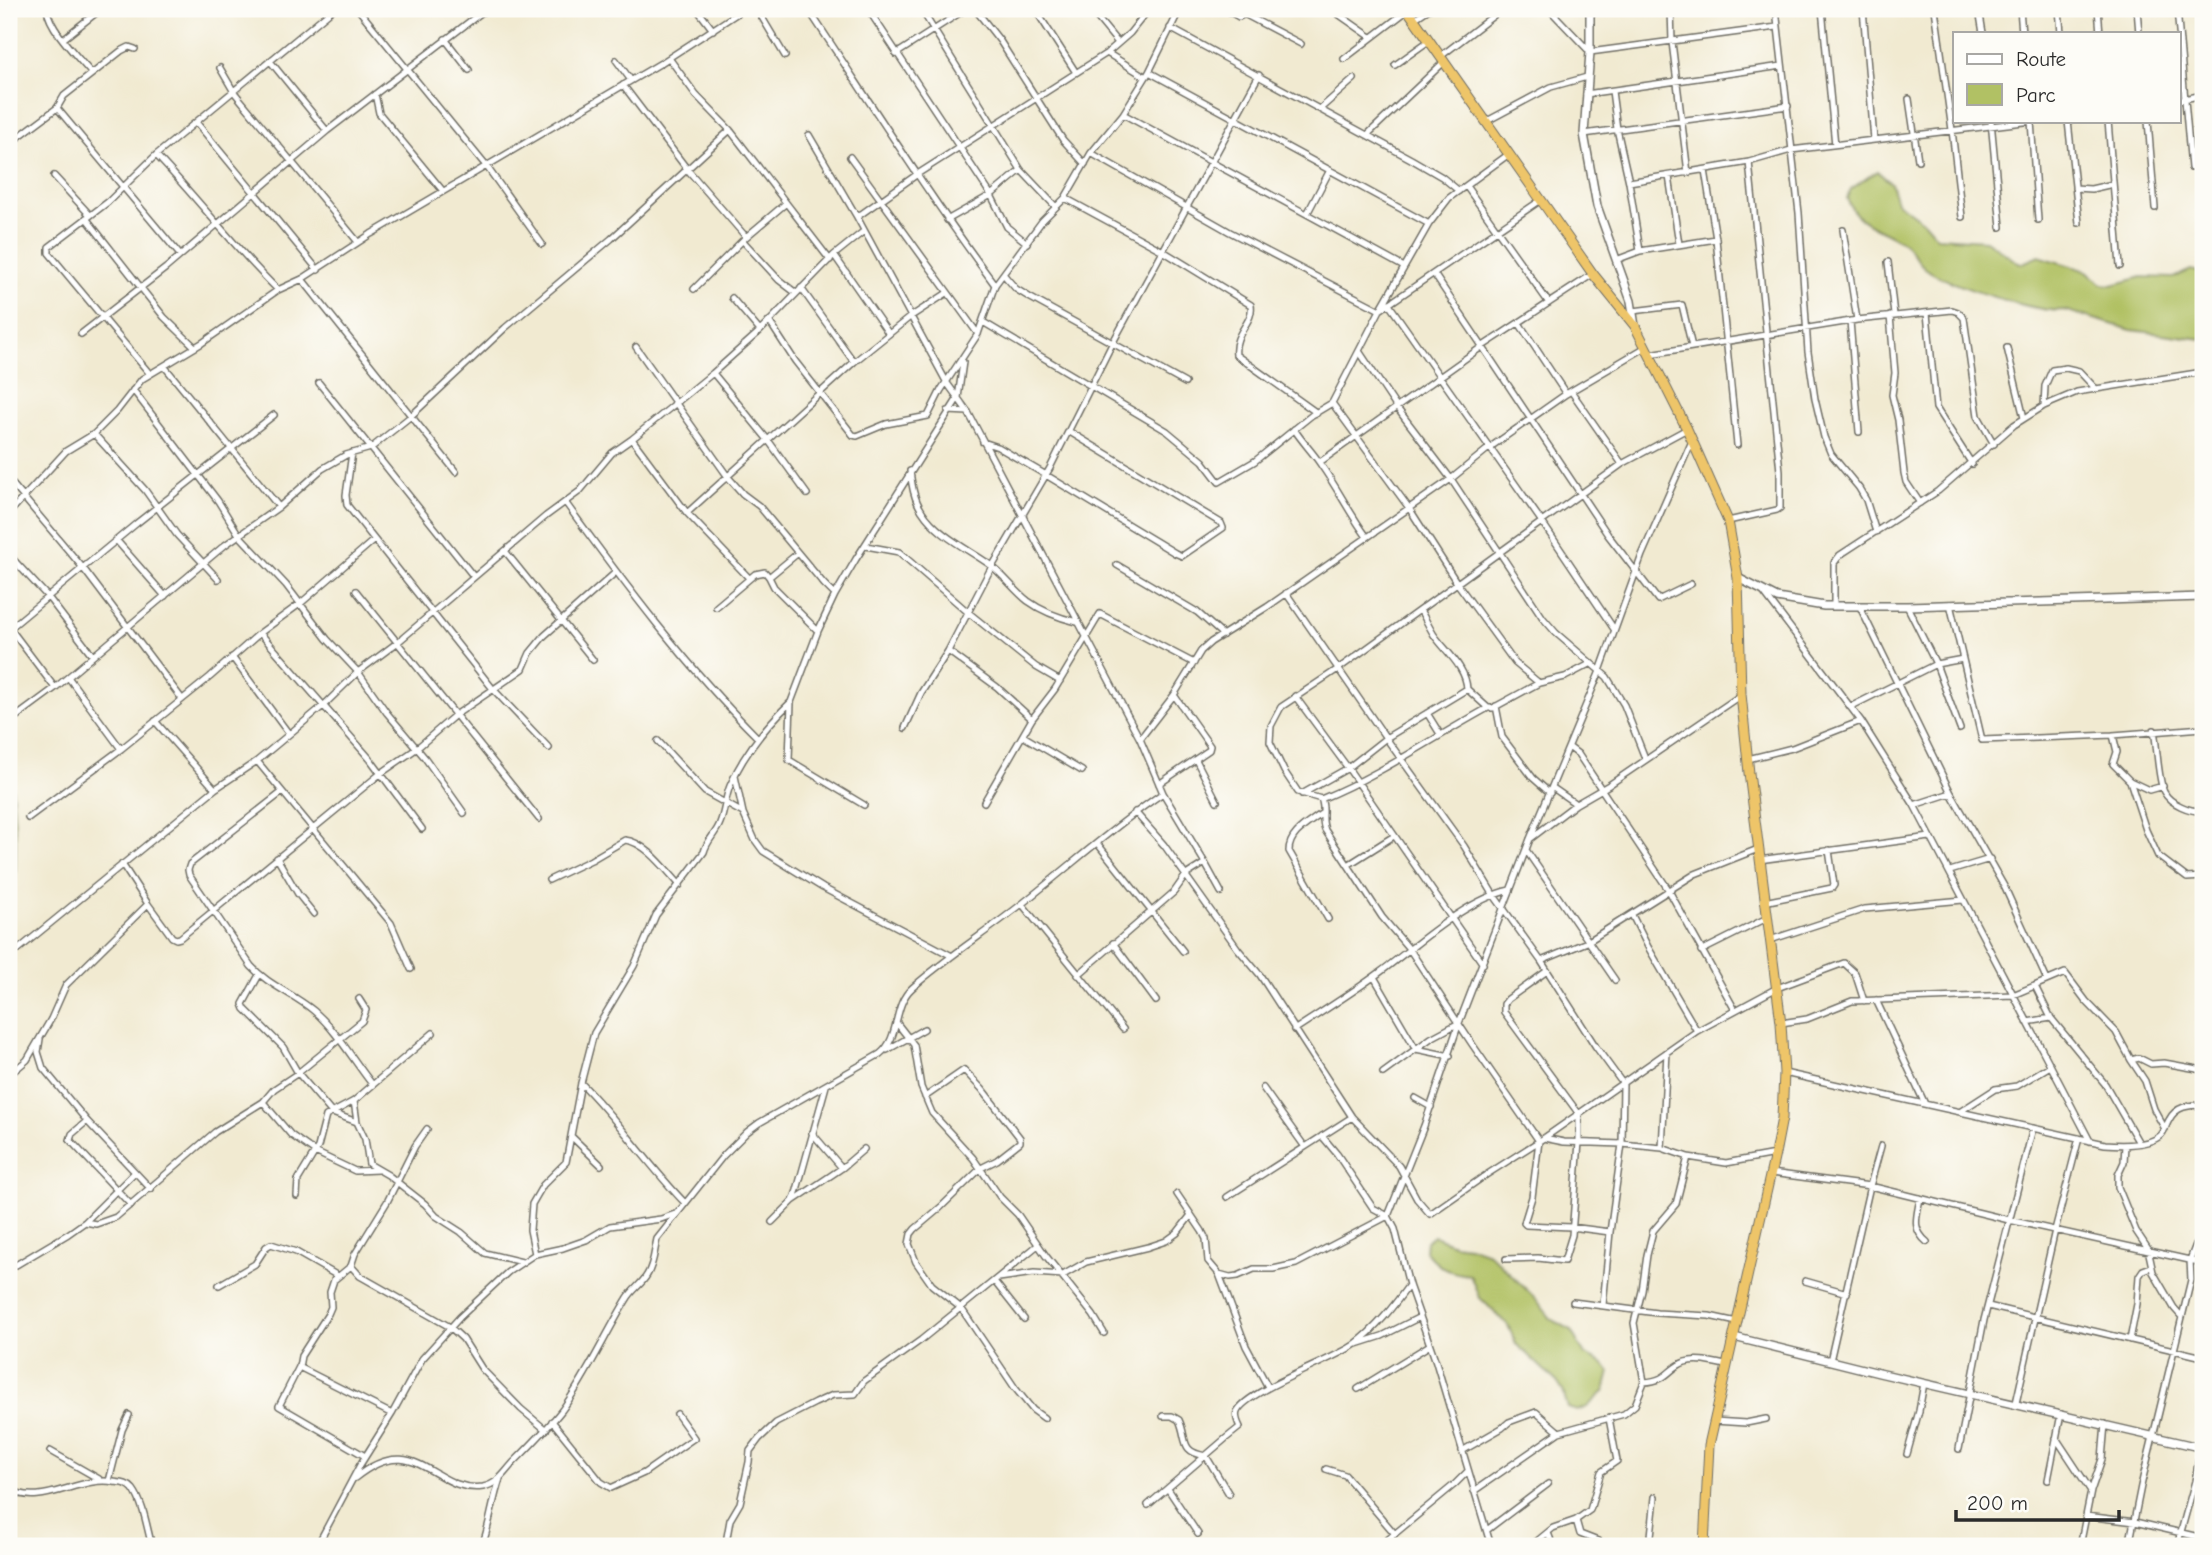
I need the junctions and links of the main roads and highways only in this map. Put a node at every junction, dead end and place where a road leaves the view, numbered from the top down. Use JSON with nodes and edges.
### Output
{"nodes":[{"id":1,"x":1410,"y":13,"type":"edge"},
{"id":2,"x":1704,"y":1546,"type":"edge"}],
"edges":[{"from":1,"to":2,"type":"highway"}]}
